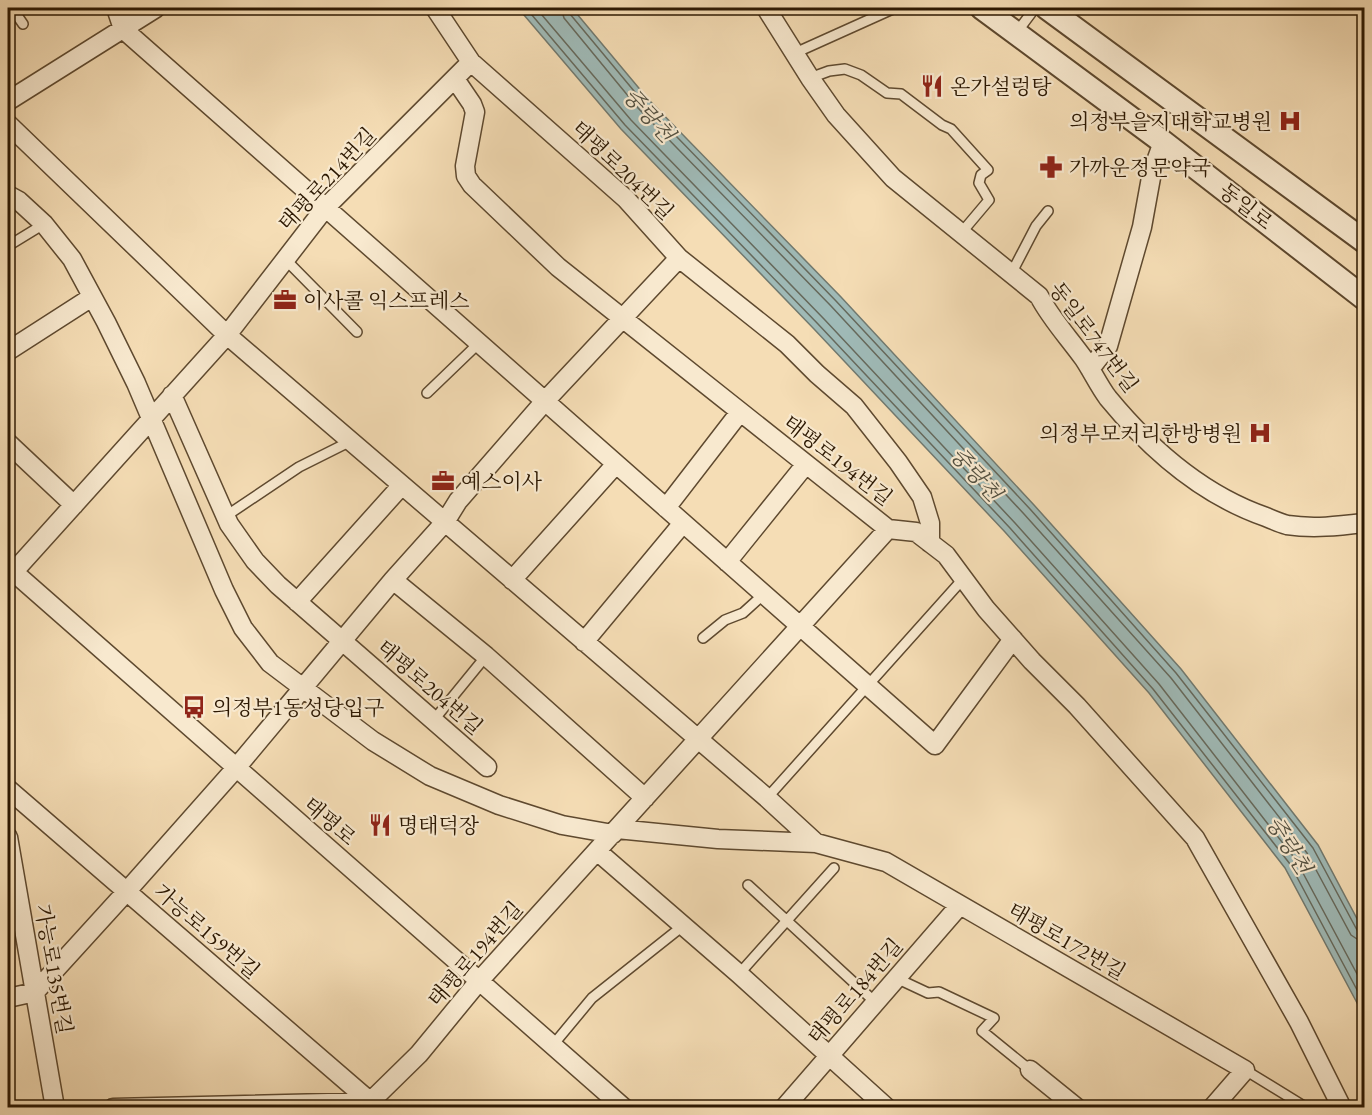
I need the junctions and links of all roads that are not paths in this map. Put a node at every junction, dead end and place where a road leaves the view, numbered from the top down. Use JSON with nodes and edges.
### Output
{"nodes":[{"id":1,"x":12,"y":8,"type":"edge"},
{"id":2,"x":116,"y":8,"type":"edge"},
{"id":3,"x":156,"y":8,"type":"edge"},
{"id":4,"x":435,"y":8,"type":"edge"},
{"id":5,"x":766,"y":8,"type":"edge"},
{"id":6,"x":894,"y":8,"type":"edge"},
{"id":7,"x":982,"y":8,"type":"edge"},
{"id":8,"x":1035,"y":8,"type":"edge"},
{"id":9,"x":1047,"y":8,"type":"edge"},
{"id":10,"x":23,"y":24,"type":"dead end"},
{"id":11,"x":123,"y":29,"type":"junction"},
{"id":12,"x":1016,"y":33,"type":"junction"},
{"id":13,"x":795,"y":53,"type":"junction"},
{"id":14,"x":471,"y":62,"type":"junction"},
{"id":15,"x":810,"y":78,"type":"junction"},
{"id":16,"x":455,"y":79,"type":"junction"},
{"id":17,"x":8,"y":101,"type":"edge"},
{"id":18,"x":8,"y":124,"type":"edge"},
{"id":19,"x":1163,"y":142,"type":"junction"},
{"id":20,"x":8,"y":195,"type":"edge"},
{"id":21,"x":326,"y":208,"type":"junction"},
{"id":22,"x":1048,"y":211,"type":"dead end"},
{"id":23,"x":44,"y":224,"type":"junction"},
{"id":24,"x":962,"y":232,"type":"junction"},
{"id":25,"x":1365,"y":241,"type":"edge"},
{"id":26,"x":8,"y":246,"type":"edge"},
{"id":27,"x":679,"y":258,"type":"junction"},
{"id":28,"x":285,"y":259,"type":"junction"},
{"id":29,"x":1011,"y":274,"type":"junction"},
{"id":30,"x":92,"y":297,"type":"junction"},
{"id":31,"x":1365,"y":298,"type":"edge"},
{"id":32,"x":621,"y":318,"type":"junction"},
{"id":33,"x":357,"y":332,"type":"dead end"},
{"id":34,"x":227,"y":335,"type":"junction"},
{"id":35,"x":479,"y":343,"type":"junction"},
{"id":36,"x":8,"y":351,"type":"edge"},
{"id":37,"x":1090,"y":369,"type":"junction"},
{"id":38,"x":426,"y":393,"type":"dead end"},
{"id":39,"x":172,"y":395,"type":"junction"},
{"id":40,"x":545,"y":401,"type":"junction"},
{"id":41,"x":740,"y":412,"type":"junction"},
{"id":42,"x":150,"y":419,"type":"junction"},
{"id":43,"x":351,"y":441,"type":"junction"},
{"id":44,"x":8,"y":443,"type":"edge"},
{"id":45,"x":616,"y":464,"type":"junction"},
{"id":46,"x":806,"y":464,"type":"junction"},
{"id":47,"x":402,"y":485,"type":"junction"},
{"id":48,"x":74,"y":505,"type":"junction"},
{"id":49,"x":666,"y":508,"type":"junction"},
{"id":50,"x":226,"y":516,"type":"junction"},
{"id":51,"x":445,"y":522,"type":"junction"},
{"id":52,"x":683,"y":523,"type":"junction"},
{"id":53,"x":1365,"y":523,"type":"edge"},
{"id":54,"x":888,"y":529,"type":"junction"},
{"id":55,"x":930,"y":543,"type":"junction"},
{"id":56,"x":727,"y":562,"type":"junction"},
{"id":57,"x":9,"y":573,"type":"edge"},
{"id":58,"x":963,"y":579,"type":"junction"},
{"id":59,"x":393,"y":580,"type":"junction"},
{"id":60,"x":512,"y":580,"type":"junction"},
{"id":61,"x":764,"y":594,"type":"junction"},
{"id":62,"x":297,"y":602,"type":"junction"},
{"id":63,"x":800,"y":626,"type":"junction"},
{"id":64,"x":703,"y":638,"type":"dead end"},
{"id":65,"x":1013,"y":639,"type":"junction"},
{"id":66,"x":343,"y":641,"type":"junction"},
{"id":67,"x":584,"y":642,"type":"junction"},
{"id":68,"x":486,"y":656,"type":"junction"},
{"id":69,"x":868,"y":686,"type":"junction"},
{"id":70,"x":302,"y":688,"type":"junction"},
{"id":71,"x":433,"y":721,"type":"junction"},
{"id":72,"x":698,"y":740,"type":"junction"},
{"id":73,"x":487,"y":767,"type":"dead end"},
{"id":74,"x":236,"y":768,"type":"junction"},
{"id":75,"x":8,"y":789,"type":"edge"},
{"id":76,"x":645,"y":798,"type":"junction"},
{"id":77,"x":767,"y":798,"type":"junction"},
{"id":78,"x":615,"y":831,"type":"junction"},
{"id":79,"x":8,"y":837,"type":"edge"},
{"id":80,"x":816,"y":843,"type":"junction"},
{"id":81,"x":597,"y":851,"type":"junction"},
{"id":82,"x":834,"y":868,"type":"dead end"},
{"id":83,"x":748,"y":885,"type":"dead end"},
{"id":84,"x":127,"y":891,"type":"junction"},
{"id":85,"x":960,"y":905,"type":"junction"},
{"id":86,"x":787,"y":921,"type":"junction"},
{"id":87,"x":684,"y":925,"type":"junction"},
{"id":88,"x":739,"y":974,"type":"junction"},
{"id":89,"x":896,"y":978,"type":"junction"},
{"id":90,"x":479,"y":981,"type":"junction"},
{"id":91,"x":35,"y":992,"type":"junction"},
{"id":92,"x":8,"y":998,"type":"edge"},
{"id":93,"x":875,"y":1002,"type":"junction"},
{"id":94,"x":553,"y":1045,"type":"junction"},
{"id":95,"x":828,"y":1056,"type":"junction"},
{"id":96,"x":1030,"y":1070,"type":"joint"},
{"id":97,"x":1245,"y":1071,"type":"junction"},
{"id":98,"x":373,"y":1105,"type":"edge"},
{"id":99,"x":55,"y":1107,"type":"edge"},
{"id":100,"x":113,"y":1107,"type":"edge"},
{"id":101,"x":624,"y":1107,"type":"edge"},
{"id":102,"x":784,"y":1107,"type":"edge"},
{"id":103,"x":887,"y":1107,"type":"edge"},
{"id":104,"x":1077,"y":1107,"type":"edge"},
{"id":105,"x":1212,"y":1107,"type":"edge"},
{"id":106,"x":1307,"y":1107,"type":"edge"},
{"id":107,"x":1342,"y":1107,"type":"edge"}],
"edges":[{"from":1,"to":10,"type":"lane"},
{"from":2,"to":11,"type":"street"},
{"from":3,"to":11,"type":"street"},
{"from":4,"to":14,"type":"street","name":"태평로204번길"},
{"from":5,"to":13,"type":"street","name":"동일로747번길"},
{"from":6,"to":13,"type":"lane"},
{"from":7,"to":12,"type":"street","name":"동일로"},
{"from":8,"to":12,"type":"lane"},
{"from":9,"to":25,"type":"street","name":"동일로"},
{"from":11,"to":17,"type":"street"},
{"from":11,"to":21,"type":"street"},
{"from":12,"to":19,"type":"street","name":"동일로"},
{"from":13,"to":15,"type":"street","name":"동일로747번길"},
{"from":14,"to":16,"type":"street","name":"태평로214번길"},
{"from":14,"to":27,"type":"street","name":"태평로204번길"},
{"from":15,"to":24,"type":"street","name":"동일로747번길"},
{"from":15,"to":24,"type":"lane"},
{"from":16,"to":21,"type":"street","name":"태평로214번길"},
{"from":16,"to":32,"type":"street"},
{"from":18,"to":34,"type":"street"},
{"from":19,"to":31,"type":"street","name":"동일로"},
{"from":19,"to":37,"type":"street"},
{"from":20,"to":23,"type":"street"},
{"from":21,"to":28,"type":"street","name":"태평로214번길"},
{"from":21,"to":35,"type":"street"},
{"from":22,"to":29,"type":"lane"},
{"from":23,"to":26,"type":"lane"},
{"from":23,"to":30,"type":"street"},
{"from":24,"to":29,"type":"street","name":"동일로747번길"},
{"from":27,"to":32,"type":"street","name":"태평로204번길"},
{"from":27,"to":55,"type":"street"},
{"from":28,"to":33,"type":"lane"},
{"from":28,"to":34,"type":"street","name":"태평로214번길"},
{"from":29,"to":37,"type":"street","name":"동일로747번길"},
{"from":30,"to":36,"type":"street"},
{"from":30,"to":42,"type":"street"},
{"from":32,"to":40,"type":"street","name":"태평로204번길"},
{"from":32,"to":41,"type":"street","name":"태평로194번길"},
{"from":34,"to":39,"type":"street","name":"태평로214번길"},
{"from":34,"to":43,"type":"street"},
{"from":35,"to":38,"type":"lane"},
{"from":35,"to":40,"type":"street"},
{"from":37,"to":53,"type":"street","name":"동일로747번길"},
{"from":39,"to":42,"type":"street","name":"태평로214번길"},
{"from":39,"to":50,"type":"street","name":"태평로204번길"},
{"from":40,"to":45,"type":"street"},
{"from":40,"to":51,"type":"street","name":"태평로204번길"},
{"from":41,"to":46,"type":"street","name":"태평로194번길"},
{"from":41,"to":49,"type":"street"},
{"from":42,"to":48,"type":"street","name":"태평로214번길"},
{"from":42,"to":70,"type":"street"},
{"from":43,"to":47,"type":"street"},
{"from":43,"to":50,"type":"lane"},
{"from":44,"to":48,"type":"street"},
{"from":45,"to":49,"type":"street"},
{"from":45,"to":60,"type":"street"},
{"from":46,"to":54,"type":"street","name":"태평로194번길"},
{"from":46,"to":56,"type":"street"},
{"from":47,"to":51,"type":"street"},
{"from":47,"to":62,"type":"street"},
{"from":48,"to":57,"type":"street","name":"태평로214번길"},
{"from":49,"to":52,"type":"street"},
{"from":50,"to":62,"type":"street","name":"태평로204번길"},
{"from":51,"to":59,"type":"street","name":"태평로204번길"},
{"from":51,"to":60,"type":"street"},
{"from":52,"to":56,"type":"street"},
{"from":52,"to":67,"type":"street"},
{"from":54,"to":55,"type":"street"},
{"from":54,"to":63,"type":"street","name":"태평로194번길"},
{"from":55,"to":58,"type":"street"},
{"from":56,"to":61,"type":"street"},
{"from":57,"to":74,"type":"street","name":"태평로"},
{"from":58,"to":65,"type":"street"},
{"from":58,"to":69,"type":"lane"},
{"from":59,"to":66,"type":"street","name":"태평로204번길"},
{"from":59,"to":68,"type":"street"},
{"from":60,"to":67,"type":"street"},
{"from":61,"to":63,"type":"street"},
{"from":61,"to":64,"type":"lane"},
{"from":62,"to":66,"type":"street","name":"태평로204번길"},
{"from":63,"to":69,"type":"street"},
{"from":63,"to":72,"type":"street","name":"태평로194번길"},
{"from":65,"to":69,"type":"street"},
{"from":65,"to":107,"type":"street"},
{"from":66,"to":70,"type":"street","name":"태평로204번길"},
{"from":66,"to":71,"type":"street","name":"태평로204번길"},
{"from":67,"to":72,"type":"street"},
{"from":68,"to":71,"type":"lane"},
{"from":68,"to":76,"type":"street"},
{"from":69,"to":77,"type":"lane"},
{"from":70,"to":74,"type":"street","name":"태평로204번길"},
{"from":70,"to":78,"type":"street"},
{"from":71,"to":73,"type":"street","name":"태평로204번길"},
{"from":72,"to":76,"type":"street","name":"태평로194번길"},
{"from":72,"to":77,"type":"street"},
{"from":74,"to":84,"type":"street","name":"태평로204번길"},
{"from":74,"to":90,"type":"street","name":"태평로"},
{"from":75,"to":84,"type":"street","name":"가능로159번길"},
{"from":76,"to":78,"type":"street","name":"태평로194번길"},
{"from":77,"to":80,"type":"street"},
{"from":78,"to":80,"type":"street"},
{"from":78,"to":81,"type":"street","name":"태평로194번길"},
{"from":79,"to":91,"type":"street","name":"가능로135번길"},
{"from":80,"to":85,"type":"street","name":"태평로172번길"},
{"from":81,"to":87,"type":"street"},
{"from":81,"to":90,"type":"street","name":"태평로194번길"},
{"from":82,"to":86,"type":"lane"},
{"from":83,"to":86,"type":"lane"},
{"from":84,"to":91,"type":"street","name":"태평로204번길"},
{"from":84,"to":98,"type":"street","name":"가능로159번길"},
{"from":85,"to":89,"type":"street","name":"태평로184번길"},
{"from":85,"to":97,"type":"street","name":"태평로172번길"},
{"from":86,"to":88,"type":"lane"},
{"from":86,"to":93,"type":"lane"},
{"from":87,"to":88,"type":"street"},
{"from":87,"to":94,"type":"lane"},
{"from":88,"to":95,"type":"street"},
{"from":89,"to":93,"type":"street","name":"태평로184번길"},
{"from":89,"to":96,"type":"lane"},
{"from":90,"to":94,"type":"street","name":"태평로"},
{"from":90,"to":98,"type":"street","name":"태평로194번길"},
{"from":91,"to":92,"type":"street"},
{"from":91,"to":99,"type":"street","name":"가능로135번길"},
{"from":93,"to":95,"type":"street","name":"태평로184번길"},
{"from":94,"to":101,"type":"street","name":"태평로"},
{"from":95,"to":102,"type":"street","name":"태평로184번길"},
{"from":95,"to":103,"type":"street"},
{"from":96,"to":104,"type":"street"},
{"from":97,"to":105,"type":"street"},
{"from":97,"to":106,"type":"lane"},
{"from":98,"to":100,"type":"street"}]}
